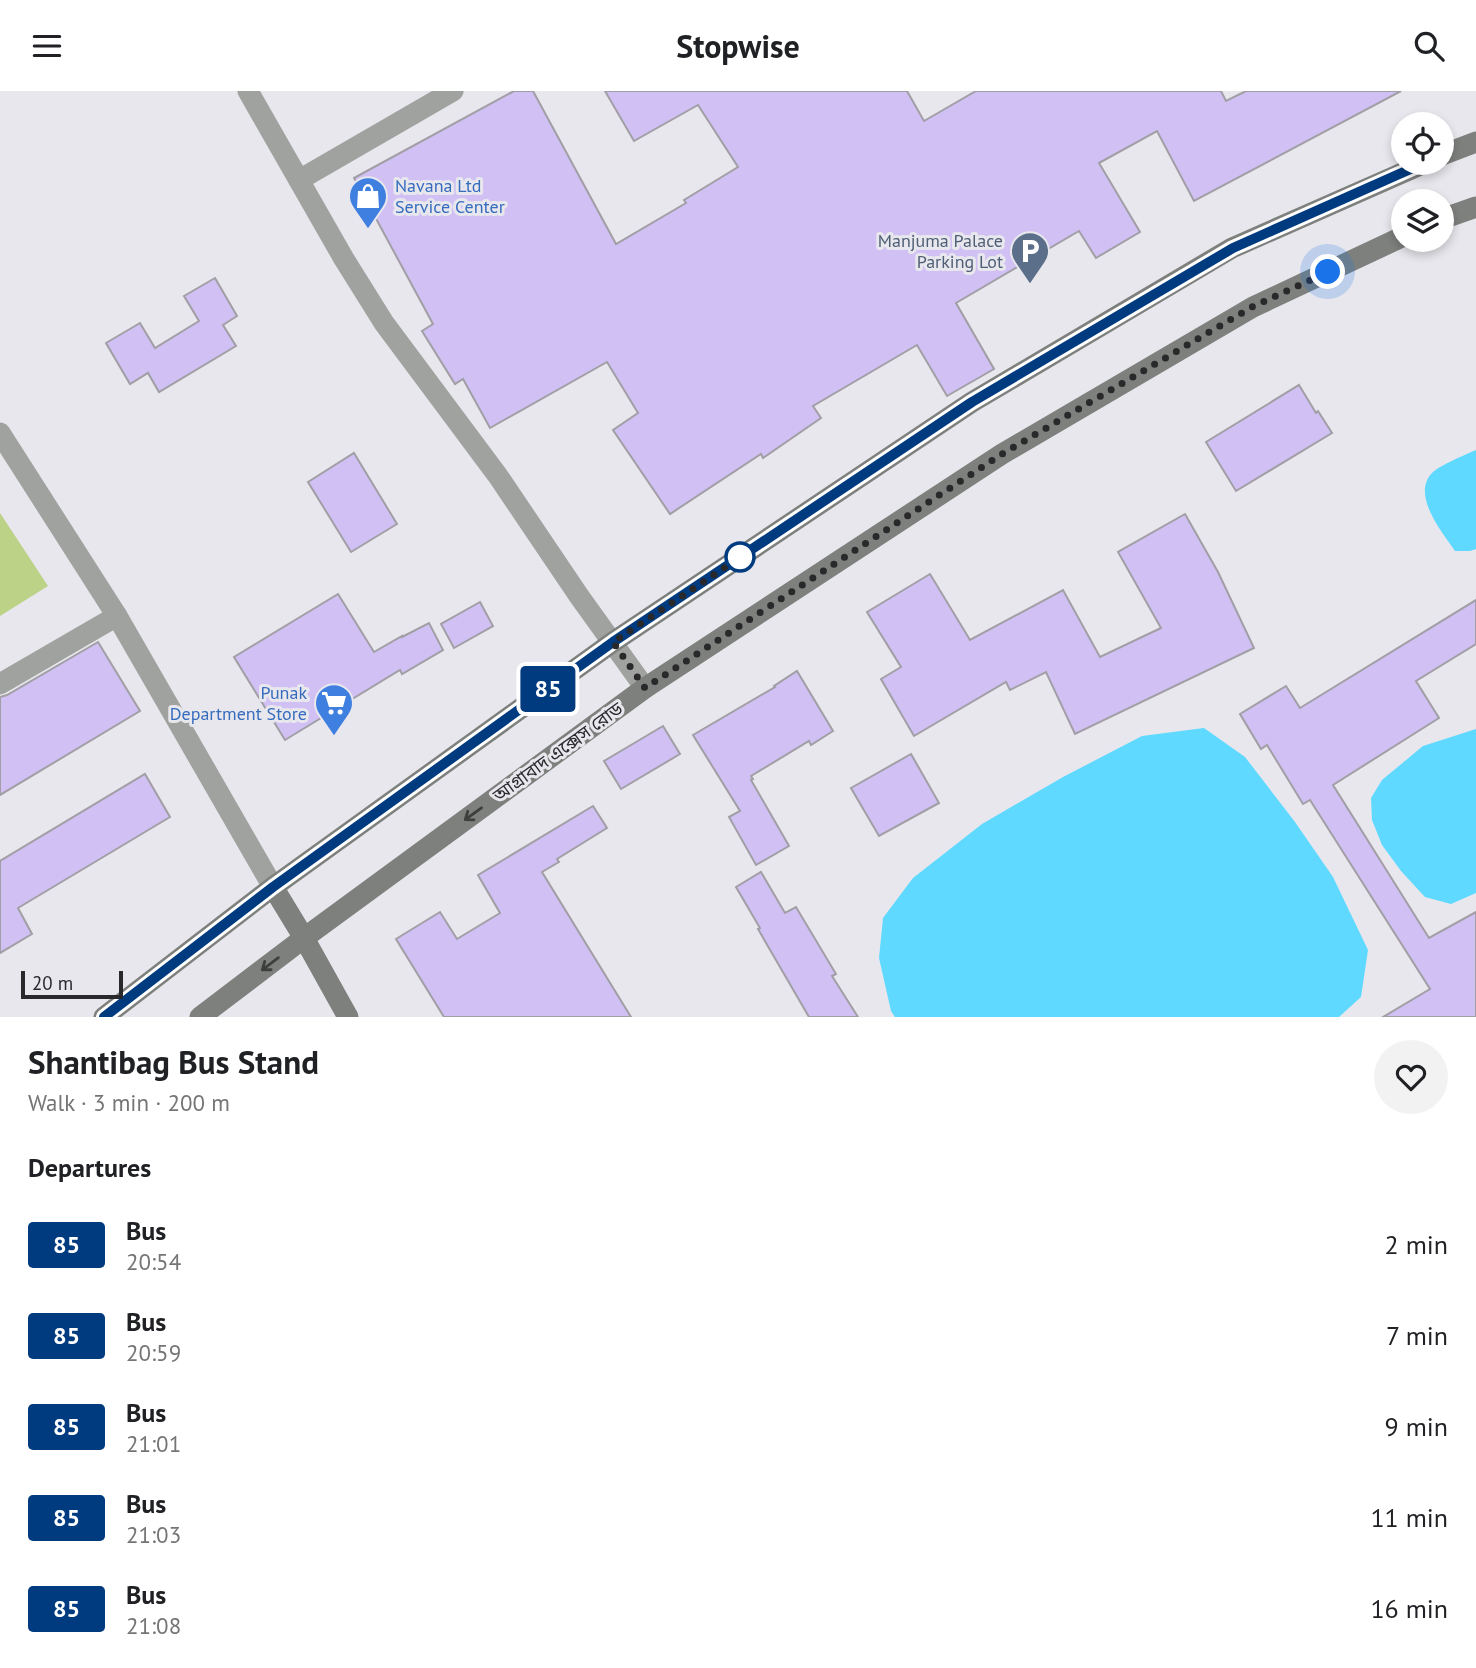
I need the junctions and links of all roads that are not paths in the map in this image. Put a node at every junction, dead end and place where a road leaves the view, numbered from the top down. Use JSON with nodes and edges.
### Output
{"nodes":[{"id":1,"x":248,"y":91,"type":"edge"},
{"id":2,"x":453,"y":91,"type":"edge"},
{"id":3,"x":1476,"y":142,"type":"edge"},
{"id":4,"x":1454,"y":150,"type":"edge"},
{"id":5,"x":1397,"y":175,"type":"edge"},
{"id":6,"x":299,"y":180,"type":"junction"},
{"id":7,"x":1476,"y":207,"type":"edge"},
{"id":8,"x":1454,"y":215,"type":"edge"},
{"id":9,"x":1391,"y":242,"type":"edge"},
{"id":10,"x":0,"y":433,"type":"edge"},
{"id":11,"x":117,"y":616,"type":"junction"},
{"id":12,"x":613,"y":642,"type":"junction"},
{"id":13,"x":0,"y":684,"type":"edge"},
{"id":14,"x":645,"y":688,"type":"junction"},
{"id":15,"x":273,"y":887,"type":"junction"},
{"id":16,"x":304,"y":938,"type":"junction"},
{"id":17,"x":104,"y":1017,"type":"edge"},
{"id":18,"x":200,"y":1017,"type":"edge"},
{"id":19,"x":348,"y":1017,"type":"edge"}],
"edges":[{"from":1,"to":6,"type":"street"},
{"from":2,"to":6,"type":"street"},
{"from":3,"to":4,"type":"main road"},
{"from":5,"to":12,"type":"main road"},
{"from":6,"to":12,"type":"street"},
{"from":7,"to":8,"type":"main road"},
{"from":9,"to":14,"type":"main road","name":"আগ্রাবাদ এক্সেস রোড"},
{"from":10,"to":11,"type":"street"},
{"from":11,"to":13,"type":"street"},
{"from":11,"to":15,"type":"street"},
{"from":12,"to":14,"type":"street"},
{"from":12,"to":15,"type":"main road"},
{"from":14,"to":16,"type":"main road","name":"আগ্রাবাদ এক্সেস রোড","one_way":true},
{"from":15,"to":16,"type":"main road"},
{"from":15,"to":17,"type":"main road"},
{"from":16,"to":18,"type":"main road","name":"আগ্রাবাদ এক্সেস রোড","one_way":true},
{"from":16,"to":19,"type":"main road"}]}
